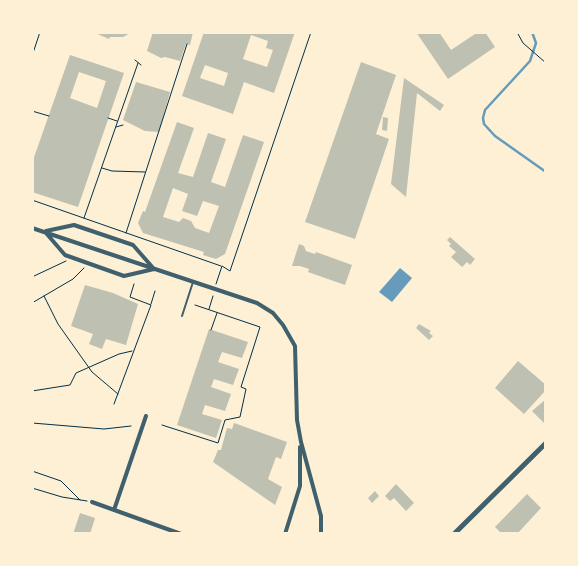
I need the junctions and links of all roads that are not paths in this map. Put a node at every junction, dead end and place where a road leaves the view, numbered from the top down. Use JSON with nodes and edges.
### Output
{"nodes":[{"id":1,"x":32,"y":228,"type":"edge"},
{"id":2,"x":44,"y":231,"type":"junction"},
{"id":3,"x":154,"y":269,"type":"junction"},
{"id":4,"x":193,"y":282,"type":"junction"},
{"id":5,"x":182,"y":316,"type":"dead end"},
{"id":6,"x":146,"y":416,"type":"dead end"},
{"id":7,"x":301,"y":442,"type":"junction"},
{"id":8,"x":546,"y":443,"type":"edge"},
{"id":9,"x":92,"y":502,"type":"road end"},
{"id":10,"x":114,"y":510,"type":"junction"},
{"id":11,"x":181,"y":534,"type":"edge"},
{"id":12,"x":285,"y":534,"type":"edge"},
{"id":13,"x":321,"y":534,"type":"edge"},
{"id":14,"x":454,"y":534,"type":"edge"}],
"edges":[{"from":1,"to":2,"type":"street"},
{"from":2,"to":3,"type":"street"},
{"from":2,"to":3,"type":"street"},
{"from":2,"to":3,"type":"street"},
{"from":3,"to":4,"type":"street"},
{"from":4,"to":5,"type":"lane"},
{"from":4,"to":7,"type":"street"},
{"from":6,"to":10,"type":"street"},
{"from":7,"to":12,"type":"street"},
{"from":7,"to":13,"type":"street"},
{"from":8,"to":14,"type":"street"},
{"from":9,"to":10,"type":"street"},
{"from":10,"to":11,"type":"street"}]}
